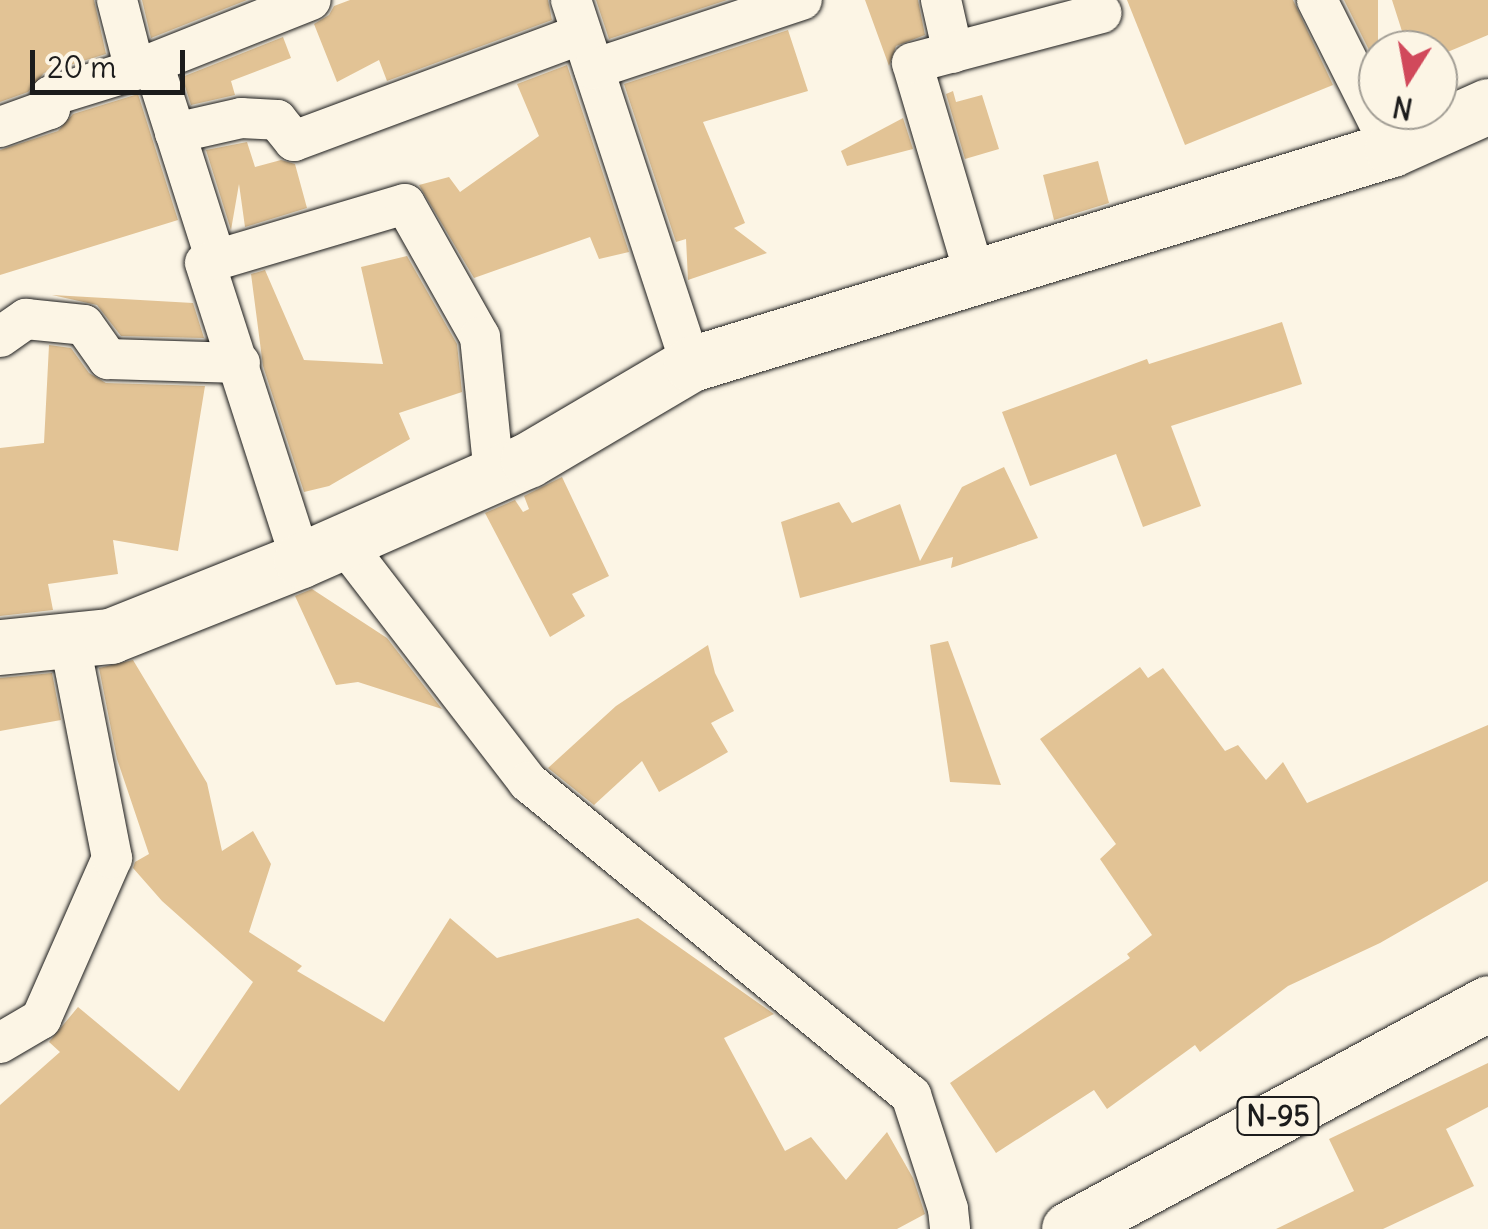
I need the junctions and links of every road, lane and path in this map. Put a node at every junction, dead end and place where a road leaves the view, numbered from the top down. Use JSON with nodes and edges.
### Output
{"nodes":[{"id":1,"x":116,"y":0,"type":"edge"},
{"id":2,"x":311,"y":0,"type":"edge"},
{"id":3,"x":802,"y":0,"type":"edge"},
{"id":4,"x":940,"y":0,"type":"edge"},
{"id":5,"x":1317,"y":0,"type":"edge"},
{"id":6,"x":1101,"y":13,"type":"dead end"},
{"id":7,"x":582,"y":34,"type":"edge"},
{"id":8,"x":953,"y":53,"type":"junction"},
{"id":9,"x":144,"y":67,"type":"junction"},
{"id":10,"x":1488,"y":106,"type":"edge"},
{"id":11,"x":0,"y":128,"type":"edge"},
{"id":12,"x":175,"y":133,"type":"junction"},
{"id":13,"x":1392,"y":148,"type":"junction"},
{"id":14,"x":216,"y":260,"type":"junction"},
{"id":15,"x":976,"y":279,"type":"junction"},
{"id":16,"x":0,"y":337,"type":"edge"},
{"id":17,"x":240,"y":364,"type":"junction"},
{"id":18,"x":691,"y":364,"type":"junction"},
{"id":19,"x":494,"y":475,"type":"junction"},
{"id":20,"x":323,"y":551,"type":"junction"},
{"id":21,"x":70,"y":639,"type":"junction"},
{"id":22,"x":0,"y":646,"type":"edge"},
{"id":23,"x":1488,"y":1003,"type":"edge"},
{"id":24,"x":0,"y":1042,"type":"edge"},
{"id":25,"x":950,"y":1229,"type":"edge"},
{"id":26,"x":1069,"y":1229,"type":"edge"}],
"edges":[{"from":1,"to":9,"type":"street"},
{"from":2,"to":9,"type":"street"},
{"from":3,"to":7,"type":"street"},
{"from":4,"to":8,"type":"street"},
{"from":5,"to":13,"type":"street"},
{"from":6,"to":8,"type":"street"},
{"from":7,"to":12,"type":"street"},
{"from":7,"to":18,"type":"street"},
{"from":8,"to":15,"type":"street"},
{"from":9,"to":11,"type":"street"},
{"from":9,"to":12,"type":"street"},
{"from":10,"to":13,"type":"main road"},
{"from":12,"to":14,"type":"street"},
{"from":13,"to":15,"type":"main road"},
{"from":14,"to":17,"type":"street"},
{"from":14,"to":19,"type":"street"},
{"from":15,"to":18,"type":"main road"},
{"from":16,"to":17,"type":"street"},
{"from":17,"to":20,"type":"street"},
{"from":18,"to":19,"type":"main road"},
{"from":19,"to":20,"type":"main road"},
{"from":20,"to":21,"type":"main road"},
{"from":20,"to":25,"type":"street"},
{"from":21,"to":22,"type":"main road"},
{"from":21,"to":24,"type":"street"},
{"from":23,"to":26,"type":"main road","number":"N-95"}]}
